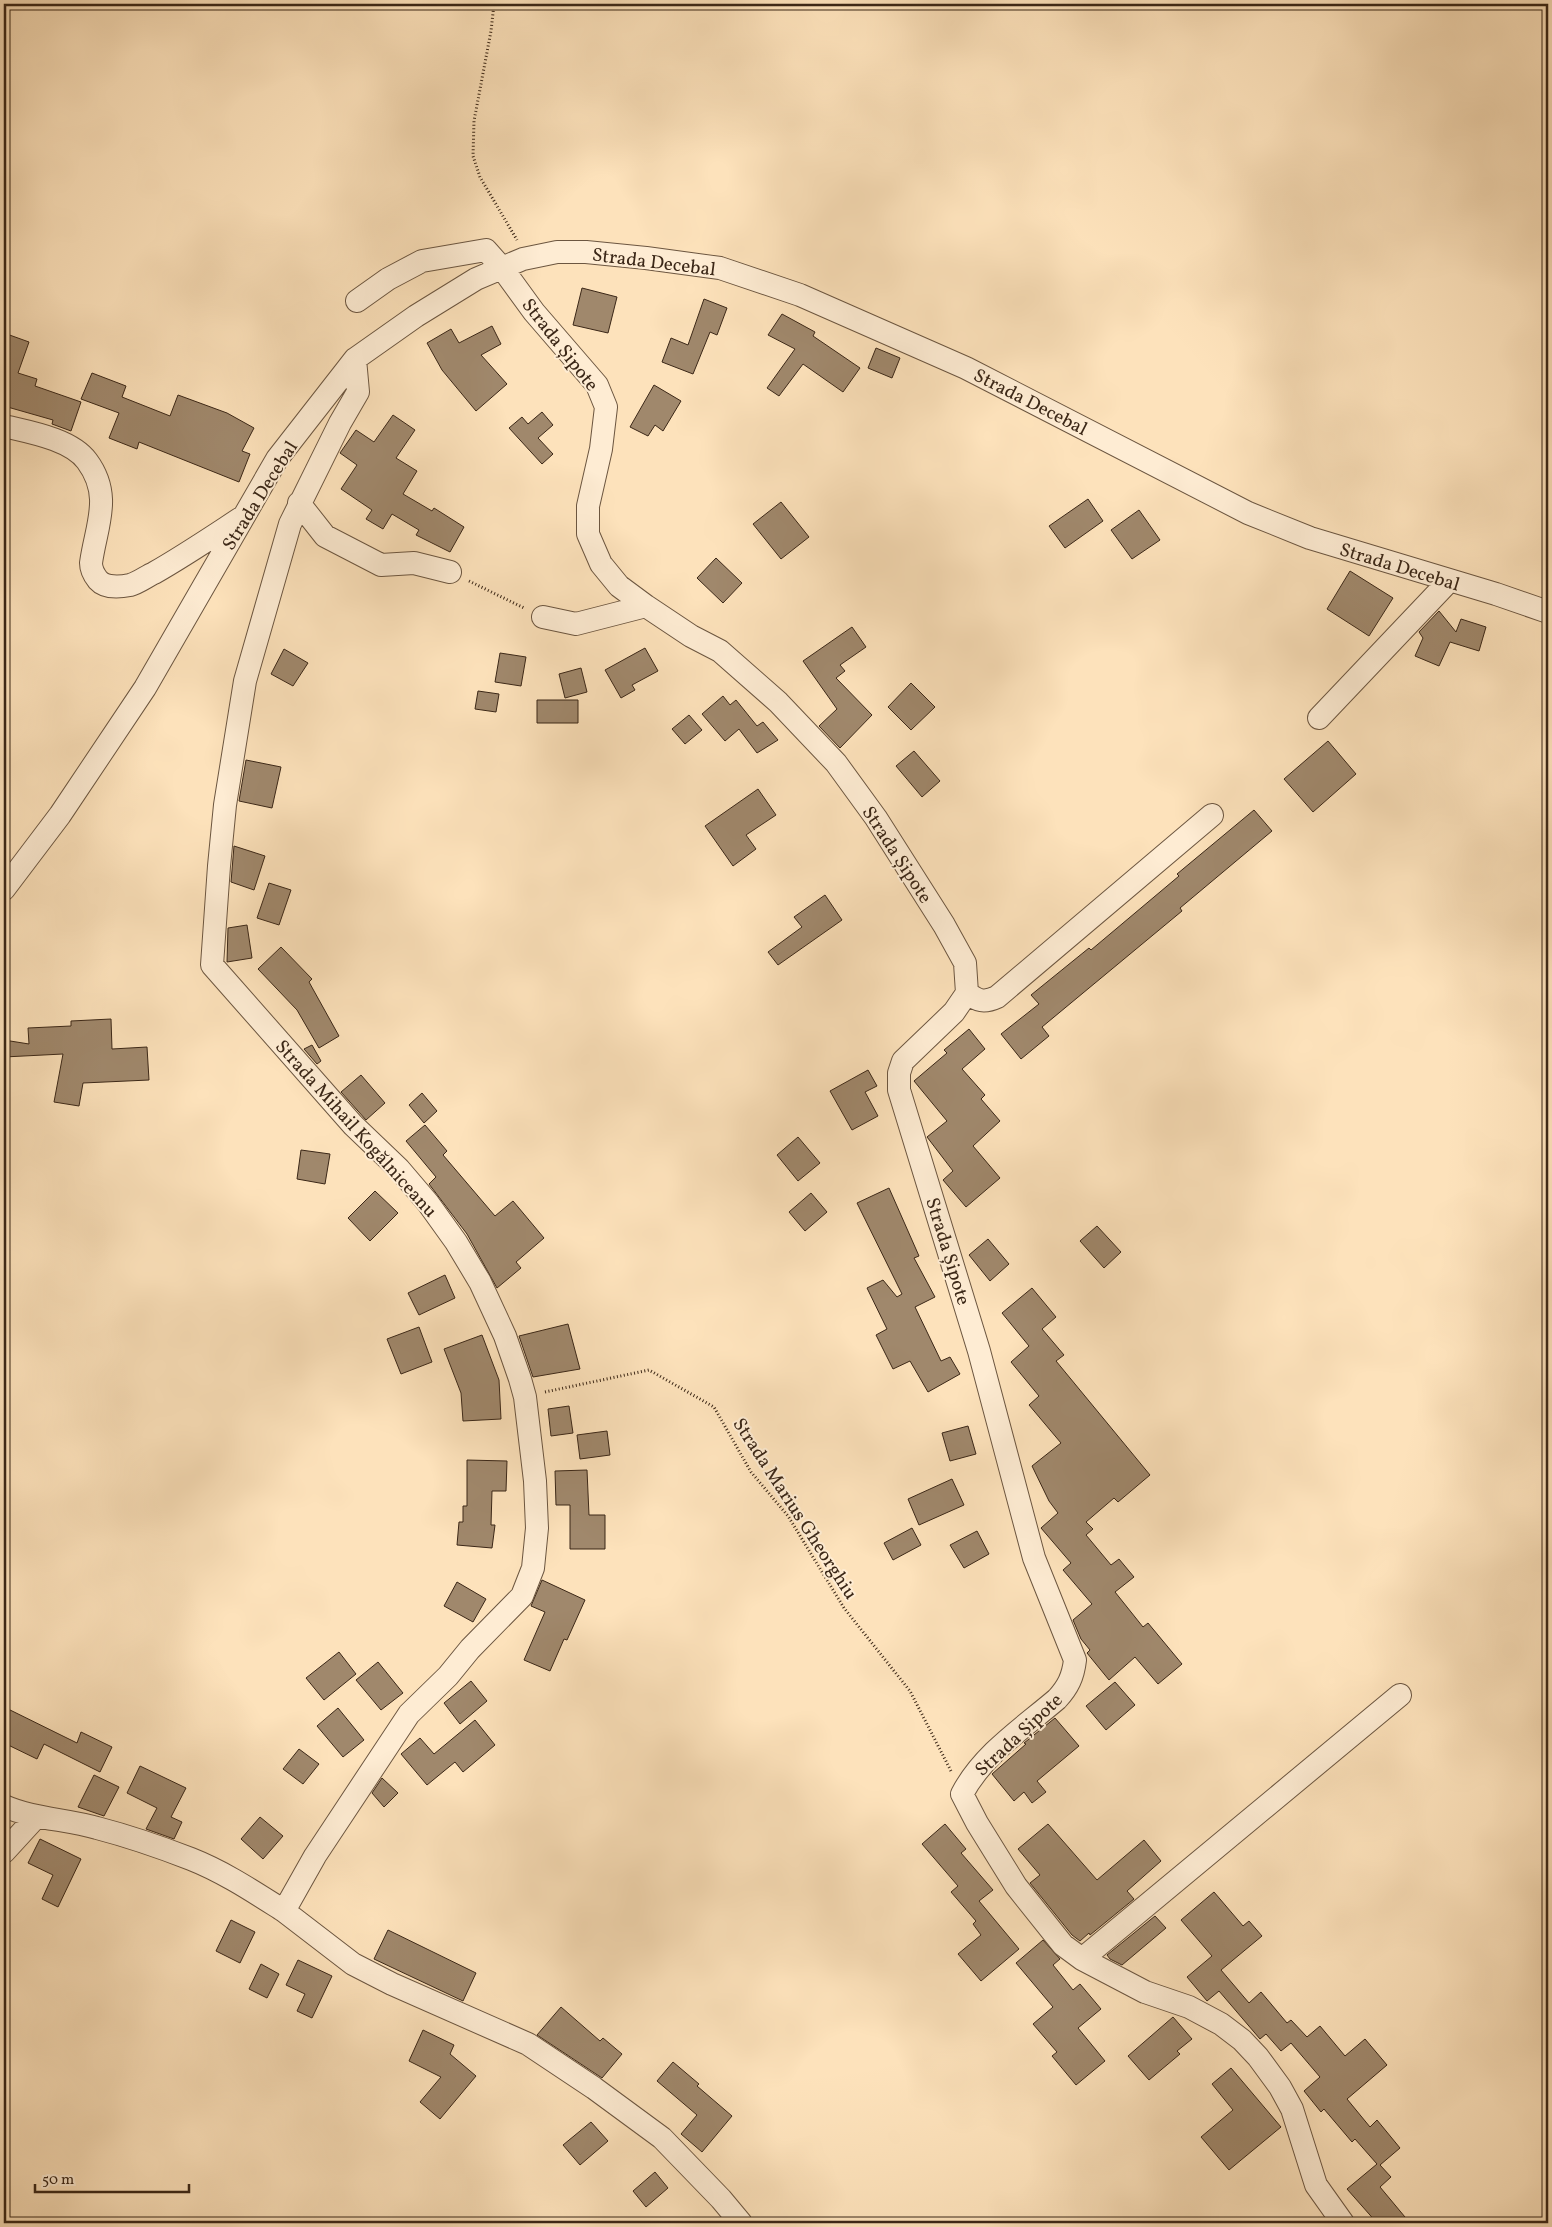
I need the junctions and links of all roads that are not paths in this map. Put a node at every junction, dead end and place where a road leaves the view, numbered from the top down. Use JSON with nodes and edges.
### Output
{"nodes":[{"id":1,"x":502,"y":268,"type":"junction"},
{"id":2,"x":357,"y":301,"type":"dead end"},
{"id":3,"x":355,"y":359,"type":"junction"},
{"id":4,"x":4,"y":426,"type":"edge"},
{"id":5,"x":299,"y":503,"type":"junction"},
{"id":6,"x":244,"y":516,"type":"junction"},
{"id":7,"x":450,"y":572,"type":"road end"},
{"id":8,"x":1449,"y":581,"type":"junction"},
{"id":9,"x":646,"y":606,"type":"junction"},
{"id":10,"x":1548,"y":612,"type":"edge"},
{"id":11,"x":543,"y":617,"type":"road end"},
{"id":12,"x":1319,"y":718,"type":"dead end"},
{"id":13,"x":1212,"y":815,"type":"dead end"},
{"id":14,"x":4,"y":889,"type":"edge"},
{"id":15,"x":967,"y":993,"type":"junction"},
{"id":16,"x":1400,"y":1695,"type":"dead end"},
{"id":17,"x":4,"y":1806,"type":"edge"},
{"id":18,"x":37,"y":1816,"type":"junction"},
{"id":19,"x":4,"y":1852,"type":"edge"},
{"id":20,"x":284,"y":1911,"type":"junction"},
{"id":21,"x":1082,"y":1959,"type":"junction"},
{"id":22,"x":741,"y":2223,"type":"edge"},
{"id":23,"x":1343,"y":2223,"type":"edge"}],
"edges":[{"from":1,"to":2,"type":"street","name":"Strada Șipote"},
{"from":1,"to":3,"type":"street","name":"Strada Decebal"},
{"from":1,"to":8,"type":"street","name":"Strada Decebal"},
{"from":1,"to":9,"type":"street","name":"Strada Șipote"},
{"from":3,"to":5,"type":"street","name":"Strada Mihail Kogălniceanu"},
{"from":3,"to":6,"type":"street","name":"Strada Decebal"},
{"from":4,"to":6,"type":"street"},
{"from":5,"to":7,"type":"street"},
{"from":5,"to":20,"type":"street","name":"Strada Mihail Kogălniceanu"},
{"from":6,"to":14,"type":"street","name":"Strada Decebal"},
{"from":8,"to":10,"type":"street","name":"Strada Decebal"},
{"from":8,"to":12,"type":"street"},
{"from":9,"to":11,"type":"street"},
{"from":9,"to":15,"type":"street","name":"Strada Șipote"},
{"from":13,"to":15,"type":"street"},
{"from":15,"to":21,"type":"street","name":"Strada Șipote"},
{"from":16,"to":21,"type":"street"},
{"from":17,"to":18,"type":"street"},
{"from":18,"to":19,"type":"street"},
{"from":18,"to":20,"type":"street"},
{"from":20,"to":22,"type":"street"},
{"from":21,"to":23,"type":"street","name":"Strada Șipote"}]}
